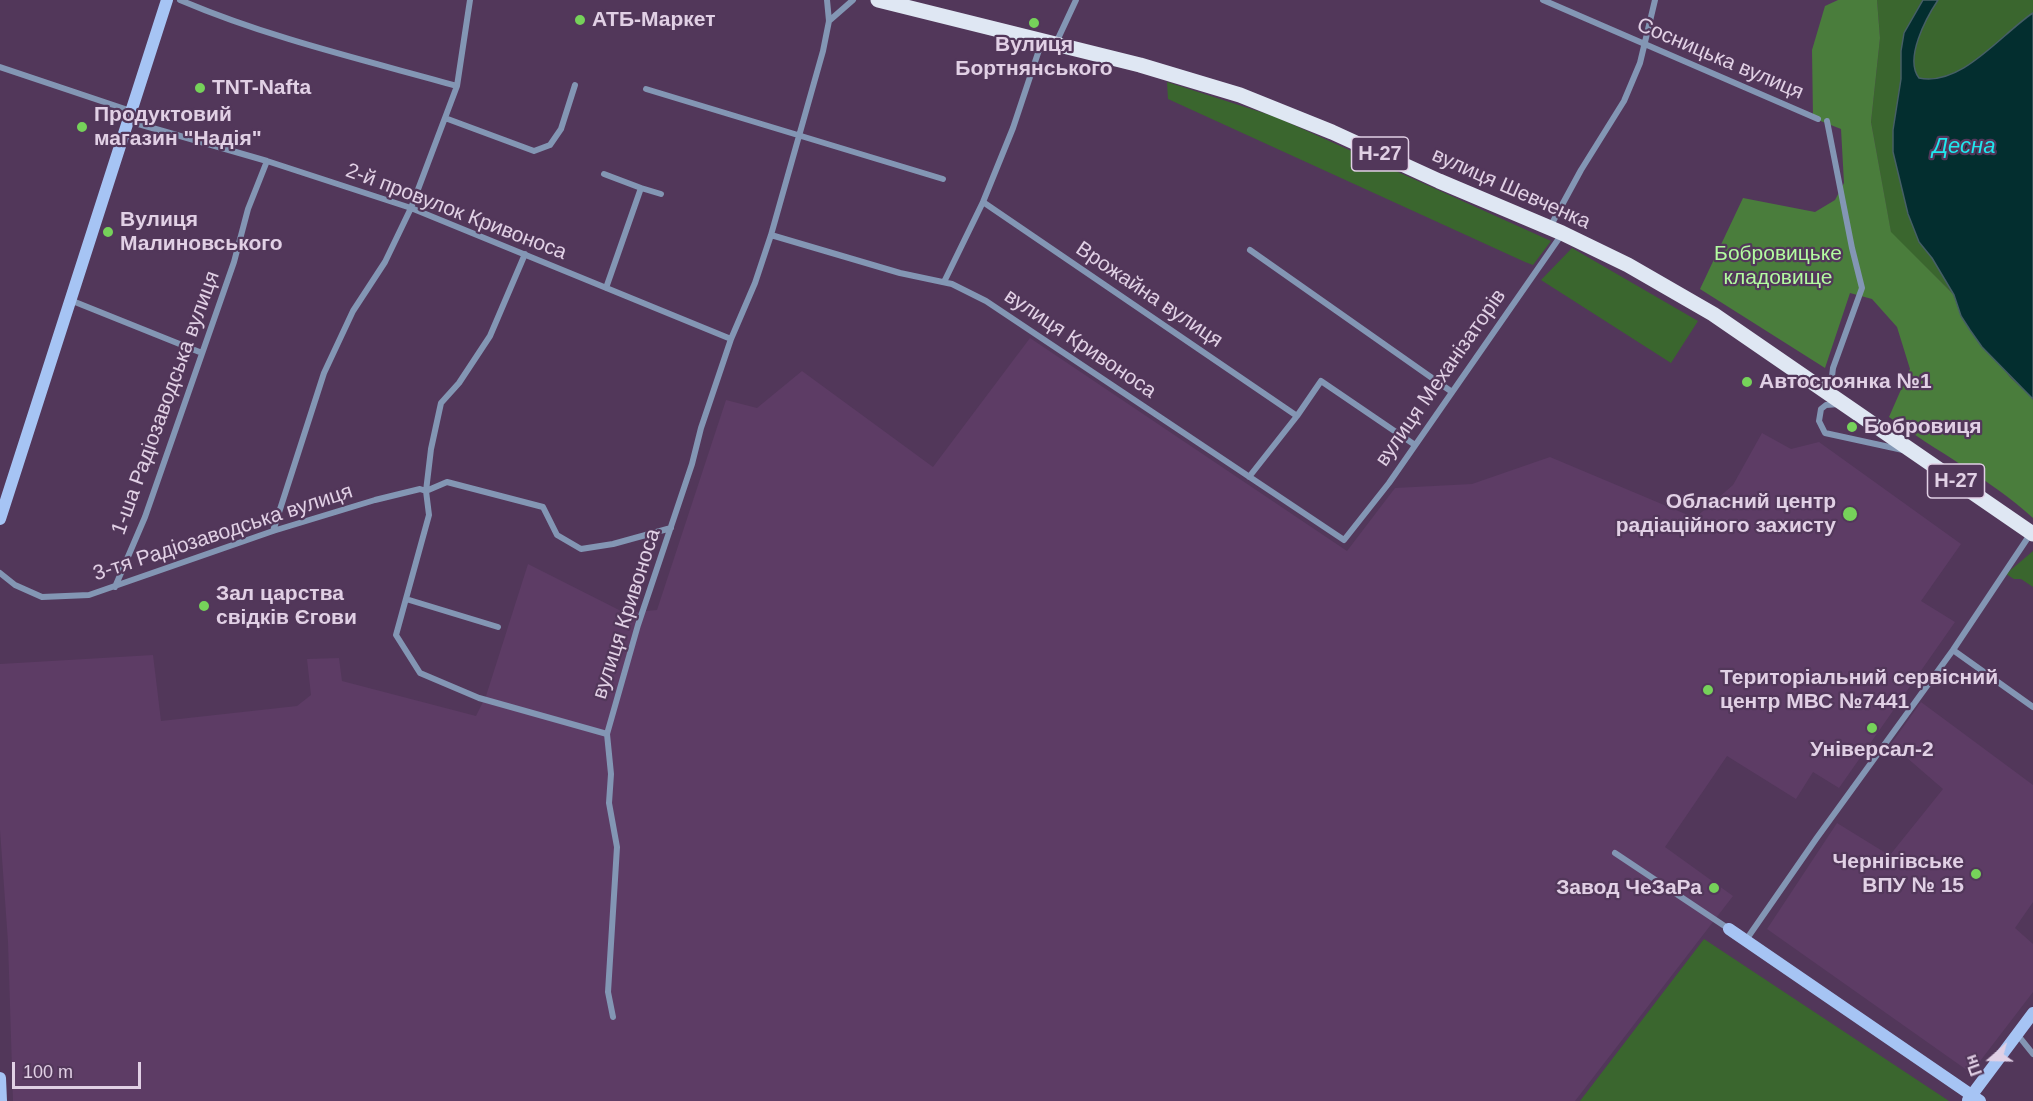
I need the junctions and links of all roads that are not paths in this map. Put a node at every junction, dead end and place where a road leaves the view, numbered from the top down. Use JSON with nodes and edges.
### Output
{"nodes":[{"id":1,"x":167,"y":0,"type":"edge"},
{"id":2,"x":180,"y":0,"type":"edge"},
{"id":3,"x":470,"y":0,"type":"edge"},
{"id":4,"x":827,"y":0,"type":"edge"},
{"id":5,"x":853,"y":0,"type":"edge"},
{"id":6,"x":878,"y":0,"type":"edge"},
{"id":7,"x":1076,"y":0,"type":"edge"},
{"id":8,"x":1543,"y":0,"type":"edge"},
{"id":9,"x":1655,"y":0,"type":"edge"},
{"id":10,"x":829,"y":21,"type":"junction"},
{"id":11,"x":1049,"y":42,"type":"junction"},
{"id":12,"x":1645,"y":44,"type":"junction"},
{"id":13,"x":0,"y":67,"type":"edge"},
{"id":14,"x":575,"y":85,"type":"dead end"},
{"id":15,"x":457,"y":86,"type":"junction"},
{"id":16,"x":646,"y":89,"type":"dead end"},
{"id":17,"x":130,"y":116,"type":"junction"},
{"id":18,"x":445,"y":117,"type":"junction"},
{"id":19,"x":1818,"y":119,"type":"dead end"},
{"id":20,"x":1827,"y":121,"type":"dead end"},
{"id":21,"x":798,"y":136,"type":"junction"},
{"id":22,"x":267,"y":161,"type":"junction"},
{"id":23,"x":604,"y":174,"type":"dead end"},
{"id":24,"x":943,"y":180,"type":"dead end"},
{"id":25,"x":641,"y":188,"type":"junction"},
{"id":26,"x":661,"y":194,"type":"dead end"},
{"id":27,"x":983,"y":202,"type":"junction"},
{"id":28,"x":411,"y":208,"type":"junction"},
{"id":29,"x":1556,"y":230,"type":"junction"},
{"id":30,"x":771,"y":235,"type":"junction"},
{"id":31,"x":1250,"y":250,"type":"dead end"},
{"id":32,"x":525,"y":254,"type":"junction"},
{"id":33,"x":944,"y":282,"type":"junction"},
{"id":34,"x":606,"y":288,"type":"junction"},
{"id":35,"x":70,"y":300,"type":"junction"},
{"id":36,"x":731,"y":339,"type":"junction"},
{"id":37,"x":202,"y":353,"type":"junction"},
{"id":38,"x":1452,"y":392,"type":"junction"},
{"id":39,"x":1836,"y":399,"type":"junction"},
{"id":40,"x":1297,"y":416,"type":"junction"},
{"id":41,"x":1415,"y":445,"type":"junction"},
{"id":42,"x":1912,"y":452,"type":"junction"},
{"id":43,"x":1249,"y":477,"type":"junction"},
{"id":44,"x":426,"y":491,"type":"junction"},
{"id":45,"x":0,"y":519,"type":"edge"},
{"id":46,"x":671,"y":528,"type":"junction"},
{"id":47,"x":273,"y":531,"type":"junction"},
{"id":48,"x":2032,"y":533,"type":"edge"},
{"id":49,"x":1344,"y":540,"type":"joint"},
{"id":50,"x":0,"y":573,"type":"edge"},
{"id":51,"x":116,"y":587,"type":"junction"},
{"id":52,"x":406,"y":599,"type":"junction"},
{"id":53,"x":498,"y":627,"type":"dead end"},
{"id":54,"x":1953,"y":650,"type":"junction"},
{"id":55,"x":2033,"y":707,"type":"edge"},
{"id":56,"x":607,"y":734,"type":"junction"},
{"id":57,"x":1615,"y":853,"type":"dead end"},
{"id":58,"x":1729,"y":929,"type":"joint"},
{"id":59,"x":1746,"y":940,"type":"junction"},
{"id":60,"x":2033,"y":1013,"type":"edge"},
{"id":61,"x":613,"y":1017,"type":"dead end"},
{"id":62,"x":2016,"y":1033,"type":"junction"},
{"id":63,"x":2032,"y":1053,"type":"edge"},
{"id":64,"x":0,"y":1078,"type":"edge"},
{"id":65,"x":1973,"y":1099,"type":"edge"},
{"id":66,"x":1,"y":1101,"type":"edge"}],
"edges":[{"from":1,"to":17,"type":"street"},
{"from":2,"to":15,"type":"street"},
{"from":3,"to":15,"type":"street"},
{"from":4,"to":10,"type":"street","name":"вулиця Кривоноса"},
{"from":5,"to":10,"type":"street"},
{"from":6,"to":11,"type":"main road","name":"вулиця Шевченка","number":"Н-27"},
{"from":7,"to":11,"type":"street"},
{"from":8,"to":12,"type":"street","name":"Сосницька вулиця"},
{"from":9,"to":12,"type":"street","name":"вулиця Механізаторів"},
{"from":10,"to":21,"type":"street","name":"вулиця Кривоноса"},
{"from":11,"to":27,"type":"street"},
{"from":11,"to":29,"type":"main road","name":"вулиця Шевченка","number":"Н-27"},
{"from":12,"to":19,"type":"street","name":"Сосницька вулиця"},
{"from":12,"to":29,"type":"street","name":"вулиця Механізаторів"},
{"from":13,"to":17,"type":"street","name":"2-й провулок Кривоноса"},
{"from":14,"to":18,"type":"street"},
{"from":15,"to":18,"type":"street"},
{"from":16,"to":21,"type":"street"},
{"from":17,"to":22,"type":"street","name":"2-й провулок Кривоноса"},
{"from":17,"to":35,"type":"street"},
{"from":18,"to":28,"type":"street"},
{"from":20,"to":39,"type":"street"},
{"from":21,"to":24,"type":"street"},
{"from":21,"to":30,"type":"street","name":"вулиця Кривоноса"},
{"from":22,"to":28,"type":"street","name":"2-й провулок Кривоноса"},
{"from":22,"to":37,"type":"street","name":"1-ша Радіозаводська вулиця"},
{"from":23,"to":25,"type":"street"},
{"from":25,"to":26,"type":"street"},
{"from":25,"to":34,"type":"street"},
{"from":27,"to":33,"type":"street"},
{"from":27,"to":40,"type":"street","name":"Врожайна вулиця"},
{"from":28,"to":32,"type":"street","name":"2-й провулок Кривоноса"},
{"from":28,"to":47,"type":"street"},
{"from":29,"to":38,"type":"street","name":"вулиця Механізаторів"},
{"from":29,"to":39,"type":"main road","name":"вулиця Шевченка","number":"Н-27"},
{"from":30,"to":33,"type":"street","name":"вулиця Кривоноса"},
{"from":30,"to":36,"type":"street","name":"вулиця Кривоноса"},
{"from":31,"to":38,"type":"street"},
{"from":32,"to":34,"type":"street","name":"2-й провулок Кривоноса"},
{"from":32,"to":44,"type":"street"},
{"from":33,"to":43,"type":"street","name":"вулиця Кривоноса"},
{"from":34,"to":36,"type":"street","name":"2-й провулок Кривоноса"},
{"from":35,"to":37,"type":"street"},
{"from":35,"to":45,"type":"street"},
{"from":36,"to":46,"type":"street","name":"вулиця Кривоноса"},
{"from":37,"to":51,"type":"street","name":"1-ша Радіозаводська вулиця"},
{"from":38,"to":41,"type":"street","name":"вулиця Механізаторів"},
{"from":39,"to":42,"type":"main road","name":"вулиця Шевченка","number":"Н-27"},
{"from":39,"to":42,"type":"street"},
{"from":40,"to":41,"type":"street"},
{"from":40,"to":43,"type":"street"},
{"from":41,"to":49,"type":"street","name":"вулиця Механізаторів"},
{"from":42,"to":48,"type":"main road","name":"вулиця Шевченка","number":"Н-27"},
{"from":43,"to":49,"type":"street","name":"вулиця Кривоноса"},
{"from":44,"to":46,"type":"street","name":"3-тя Радіозаводська вулиця"},
{"from":44,"to":47,"type":"street","name":"3-тя Радіозаводська вулиця"},
{"from":44,"to":52,"type":"street"},
{"from":46,"to":56,"type":"street","name":"вулиця Кривоноса"},
{"from":47,"to":51,"type":"street","name":"3-тя Радіозаводська вулиця"},
{"from":48,"to":54,"type":"street"},
{"from":50,"to":51,"type":"street","name":"3-тя Радіозаводська вулиця"},
{"from":52,"to":53,"type":"street"},
{"from":52,"to":56,"type":"street"},
{"from":54,"to":55,"type":"street"},
{"from":54,"to":59,"type":"street"},
{"from":56,"to":61,"type":"street","name":"вулиця Кривоноса"},
{"from":57,"to":58,"type":"street"},
{"from":58,"to":59,"type":"street"},
{"from":59,"to":65,"type":"street"},
{"from":60,"to":62,"type":"street"},
{"from":62,"to":63,"type":"street"},
{"from":62,"to":65,"type":"street"},
{"from":64,"to":66,"type":"street"}]}
